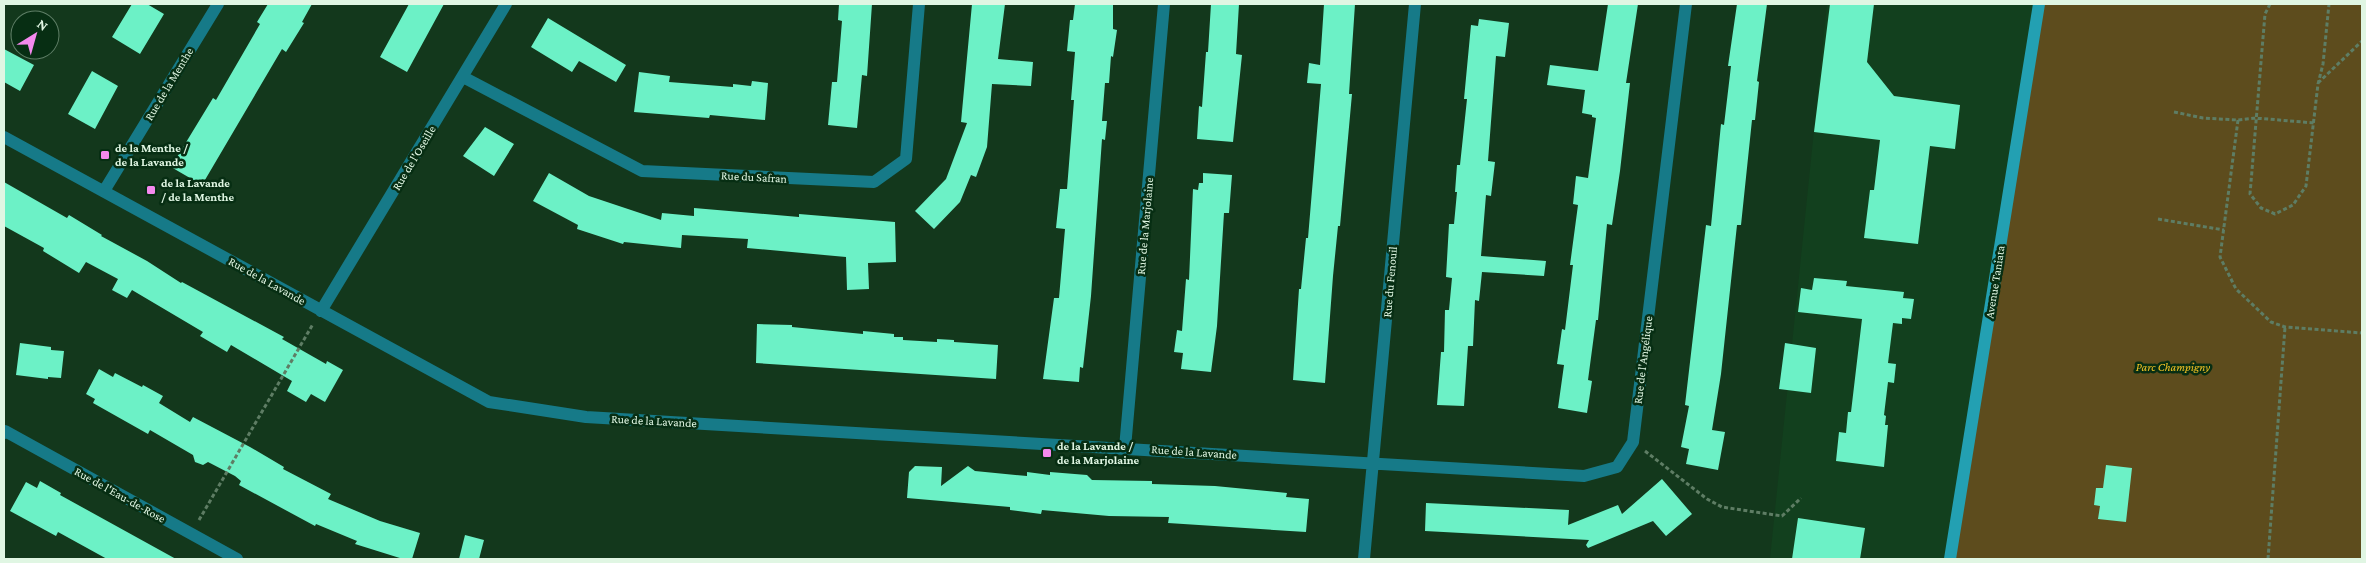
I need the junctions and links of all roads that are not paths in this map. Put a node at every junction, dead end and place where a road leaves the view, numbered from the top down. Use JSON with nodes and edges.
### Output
{"nodes":[{"id":1,"x":218,"y":4,"type":"edge"},
{"id":2,"x":506,"y":4,"type":"edge"},
{"id":3,"x":919,"y":4,"type":"edge"},
{"id":4,"x":1164,"y":4,"type":"edge"},
{"id":5,"x":1415,"y":4,"type":"edge"},
{"id":6,"x":1686,"y":4,"type":"edge"},
{"id":7,"x":2039,"y":4,"type":"edge"},
{"id":8,"x":463,"y":77,"type":"junction"},
{"id":9,"x":4,"y":136,"type":"edge"},
{"id":10,"x":104,"y":191,"type":"junction"},
{"id":11,"x":321,"y":311,"type":"junction"},
{"id":12,"x":4,"y":433,"type":"edge"},
{"id":13,"x":1125,"y":448,"type":"junction"},
{"id":14,"x":1373,"y":463,"type":"junction"},
{"id":15,"x":237,"y":559,"type":"edge"},
{"id":16,"x":1364,"y":559,"type":"edge"},
{"id":17,"x":1950,"y":559,"type":"edge"}],
"edges":[{"from":1,"to":10,"type":"street","name":"Rue de la Menthe"},
{"from":2,"to":8,"type":"street","name":"Rue de l'Oseille"},
{"from":3,"to":8,"type":"street","name":"Rue du Safran"},
{"from":4,"to":13,"type":"street","name":"Rue de la Marjolaine"},
{"from":5,"to":14,"type":"street","name":"Rue du Fenouil"},
{"from":6,"to":14,"type":"street","name":"Rue de l'Angélique"},
{"from":7,"to":17,"type":"main road","name":"Avenue Taniata"},
{"from":8,"to":11,"type":"street","name":"Rue de l'Oseille"},
{"from":9,"to":10,"type":"street","name":"Rue de la Lavande"},
{"from":10,"to":11,"type":"street","name":"Rue de la Lavande"},
{"from":11,"to":13,"type":"street","name":"Rue de la Lavande"},
{"from":12,"to":15,"type":"street","name":"Rue de l'Eau-de-Rose"},
{"from":13,"to":14,"type":"street","name":"Rue de la Lavande"},
{"from":14,"to":16,"type":"street","name":"Rue du Fenouil"}]}
